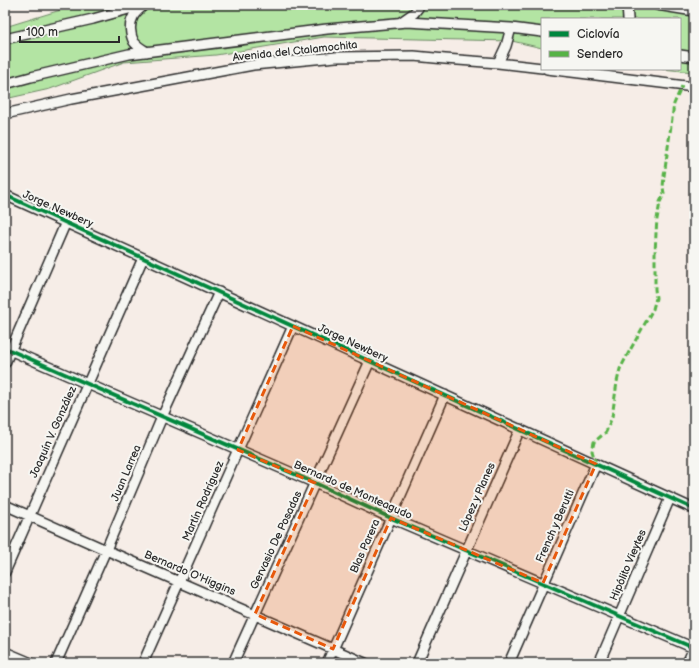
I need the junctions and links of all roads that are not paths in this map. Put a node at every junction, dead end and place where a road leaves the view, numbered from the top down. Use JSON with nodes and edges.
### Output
{"nodes":[{"id":1,"x":144,"y":5,"type":"edge"},
{"id":2,"x":627,"y":5,"type":"edge"},
{"id":3,"x":657,"y":5,"type":"edge"},
{"id":4,"x":418,"y":7,"type":"edge"},
{"id":5,"x":694,"y":11,"type":"edge"},
{"id":6,"x":114,"y":13,"type":"junction"},
{"id":7,"x":628,"y":18,"type":"edge"},
{"id":8,"x":401,"y":23,"type":"junction"},
{"id":9,"x":427,"y":23,"type":"junction"},
{"id":10,"x":130,"y":26,"type":"junction"},
{"id":11,"x":511,"y":28,"type":"junction"},
{"id":12,"x":541,"y":32,"type":"edge"},
{"id":13,"x":133,"y":38,"type":"junction"},
{"id":14,"x":5,"y":39,"type":"edge"},
{"id":15,"x":147,"y":52,"type":"junction"},
{"id":16,"x":129,"y":54,"type":"junction"},
{"id":17,"x":681,"y":55,"type":"edge"},
{"id":18,"x":694,"y":57,"type":"edge"},
{"id":19,"x":498,"y":63,"type":"junction"},
{"id":20,"x":541,"y":68,"type":"edge"},
{"id":21,"x":556,"y":70,"type":"edge"},
{"id":22,"x":7,"y":82,"type":"edge"},
{"id":23,"x":694,"y":87,"type":"edge"},
{"id":24,"x":5,"y":114,"type":"edge"},
{"id":25,"x":5,"y":195,"type":"edge"},
{"id":26,"x":66,"y":222,"type":"junction"},
{"id":27,"x":143,"y":258,"type":"junction"},
{"id":28,"x":219,"y":292,"type":"junction"},
{"id":29,"x":293,"y":326,"type":"junction"},
{"id":30,"x":8,"y":349,"type":"edge"},
{"id":31,"x":370,"y":361,"type":"junction"},
{"id":32,"x":5,"y":363,"type":"edge"},
{"id":33,"x":87,"y":384,"type":"junction"},
{"id":34,"x":445,"y":395,"type":"junction"},
{"id":35,"x":162,"y":417,"type":"junction"},
{"id":36,"x":520,"y":429,"type":"junction"},
{"id":37,"x":238,"y":450,"type":"junction"},
{"id":38,"x":596,"y":464,"type":"junction"},
{"id":39,"x":315,"y":483,"type":"junction"},
{"id":40,"x":670,"y":498,"type":"junction"},
{"id":41,"x":5,"y":505,"type":"edge"},
{"id":42,"x":694,"y":509,"type":"edge"},
{"id":43,"x":30,"y":516,"type":"junction"},
{"id":44,"x":391,"y":518,"type":"junction"},
{"id":45,"x":106,"y":550,"type":"junction"},
{"id":46,"x":467,"y":550,"type":"junction"},
{"id":47,"x":5,"y":572,"type":"edge"},
{"id":48,"x":180,"y":581,"type":"junction"},
{"id":49,"x":543,"y":583,"type":"junction"},
{"id":50,"x":255,"y":614,"type":"junction"},
{"id":51,"x":619,"y":615,"type":"junction"},
{"id":52,"x":694,"y":648,"type":"edge"},
{"id":53,"x":333,"y":649,"type":"junction"},
{"id":54,"x":5,"y":652,"type":"edge"},
{"id":55,"x":31,"y":663,"type":"edge"},
{"id":56,"x":56,"y":663,"type":"edge"},
{"id":57,"x":143,"y":663,"type":"edge"},
{"id":58,"x":233,"y":663,"type":"edge"},
{"id":59,"x":327,"y":663,"type":"edge"},
{"id":60,"x":366,"y":663,"type":"edge"},
{"id":61,"x":417,"y":663,"type":"edge"},
{"id":62,"x":509,"y":663,"type":"edge"},
{"id":63,"x":599,"y":663,"type":"edge"},
{"id":64,"x":687,"y":663,"type":"edge"}],
"edges":[{"from":1,"to":6,"type":"street"},
{"from":1,"to":10,"type":"street"},
{"from":2,"to":7,"type":"street"},
{"from":3,"to":5,"type":"street"},
{"from":4,"to":8,"type":"street"},
{"from":4,"to":9,"type":"street"},
{"from":6,"to":10,"type":"street"},
{"from":6,"to":14,"type":"street"},
{"from":8,"to":9,"type":"street"},
{"from":8,"to":15,"type":"street"},
{"from":9,"to":11,"type":"street"},
{"from":10,"to":13,"type":"street"},
{"from":11,"to":12,"type":"street"},
{"from":11,"to":19,"type":"street"},
{"from":13,"to":15,"type":"street"},
{"from":13,"to":16,"type":"street"},
{"from":15,"to":16,"type":"street"},
{"from":16,"to":22,"type":"street"},
{"from":17,"to":18,"type":"street"},
{"from":19,"to":20,"type":"street","name":"Avenida del Ctalamochita"},
{"from":19,"to":24,"type":"street","name":"Avenida del Ctalamochita"},
{"from":21,"to":23,"type":"street"},
{"from":25,"to":26,"type":"street","name":"Jorge Newbery"},
{"from":26,"to":27,"type":"street","name":"Jorge Newbery"},
{"from":26,"to":30,"type":"street"},
{"from":27,"to":28,"type":"street","name":"Jorge Newbery"},
{"from":27,"to":33,"type":"street","name":"Joaquín V. González"},
{"from":28,"to":29,"type":"street","name":"Jorge Newbery"},
{"from":28,"to":35,"type":"street","name":"Juan Larrea"},
{"from":29,"to":31,"type":"street","name":"Jorge Newbery"},
{"from":29,"to":37,"type":"street","name":"Martín Rodríguez"},
{"from":30,"to":32,"type":"street"},
{"from":30,"to":33,"type":"street","name":"Bernardo de Monteagudo"},
{"from":31,"to":34,"type":"street","name":"Jorge Newbery"},
{"from":31,"to":39,"type":"street","name":"Gervasio De Posadas"},
{"from":33,"to":35,"type":"street","name":"Bernardo de Monteagudo"},
{"from":33,"to":43,"type":"street","name":"Joaquín V. González"},
{"from":34,"to":36,"type":"street","name":"Jorge Newbery"},
{"from":34,"to":44,"type":"street","name":"Blas Parera"},
{"from":35,"to":37,"type":"street","name":"Bernardo de Monteagudo"},
{"from":35,"to":45,"type":"street","name":"Juan Larrea"},
{"from":36,"to":38,"type":"street","name":"Jorge Newbery"},
{"from":36,"to":46,"type":"street","name":"López y Planes"},
{"from":37,"to":39,"type":"street","name":"Bernardo de Monteagudo"},
{"from":37,"to":48,"type":"street","name":"Martín Rodríguez"},
{"from":38,"to":40,"type":"street","name":"Jorge Newbery"},
{"from":38,"to":49,"type":"street","name":"French y Berutti"},
{"from":39,"to":44,"type":"street","name":"Bernardo de Monteagudo"},
{"from":39,"to":50,"type":"street","name":"Gervasio De Posadas"},
{"from":40,"to":42,"type":"street","name":"Jorge Newbery"},
{"from":40,"to":51,"type":"street","name":"Hipólito Vieytes"},
{"from":41,"to":43,"type":"street","name":"Bernardo O'Higgins"},
{"from":43,"to":45,"type":"street","name":"Bernardo O'Higgins"},
{"from":43,"to":47,"type":"street","name":"Joaquín V. González"},
{"from":44,"to":46,"type":"street","name":"Bernardo de Monteagudo"},
{"from":44,"to":53,"type":"street","name":"Blas Parera"},
{"from":45,"to":48,"type":"street","name":"Bernardo O'Higgins"},
{"from":45,"to":56,"type":"street","name":"Juan Larrea"},
{"from":46,"to":49,"type":"street","name":"Bernardo de Monteagudo"},
{"from":46,"to":61,"type":"street","name":"López y Planes"},
{"from":48,"to":50,"type":"street","name":"Bernardo O'Higgins"},
{"from":48,"to":57,"type":"street","name":"Martín Rodríguez"},
{"from":49,"to":51,"type":"street","name":"Bernardo de Monteagudo"},
{"from":49,"to":62,"type":"street","name":"French y Berutti"},
{"from":50,"to":53,"type":"street","name":"Bernardo O'Higgins"},
{"from":50,"to":58,"type":"street","name":"Gervasio De Posadas"},
{"from":51,"to":52,"type":"street","name":"Bernardo de Monteagudo"},
{"from":51,"to":63,"type":"street","name":"Hipólito Vieytes"},
{"from":52,"to":64,"type":"street"},
{"from":53,"to":59,"type":"street","name":"Blas Parera"},
{"from":53,"to":60,"type":"street","name":"Bernardo O'Higgins"},
{"from":54,"to":55,"type":"street"}]}
